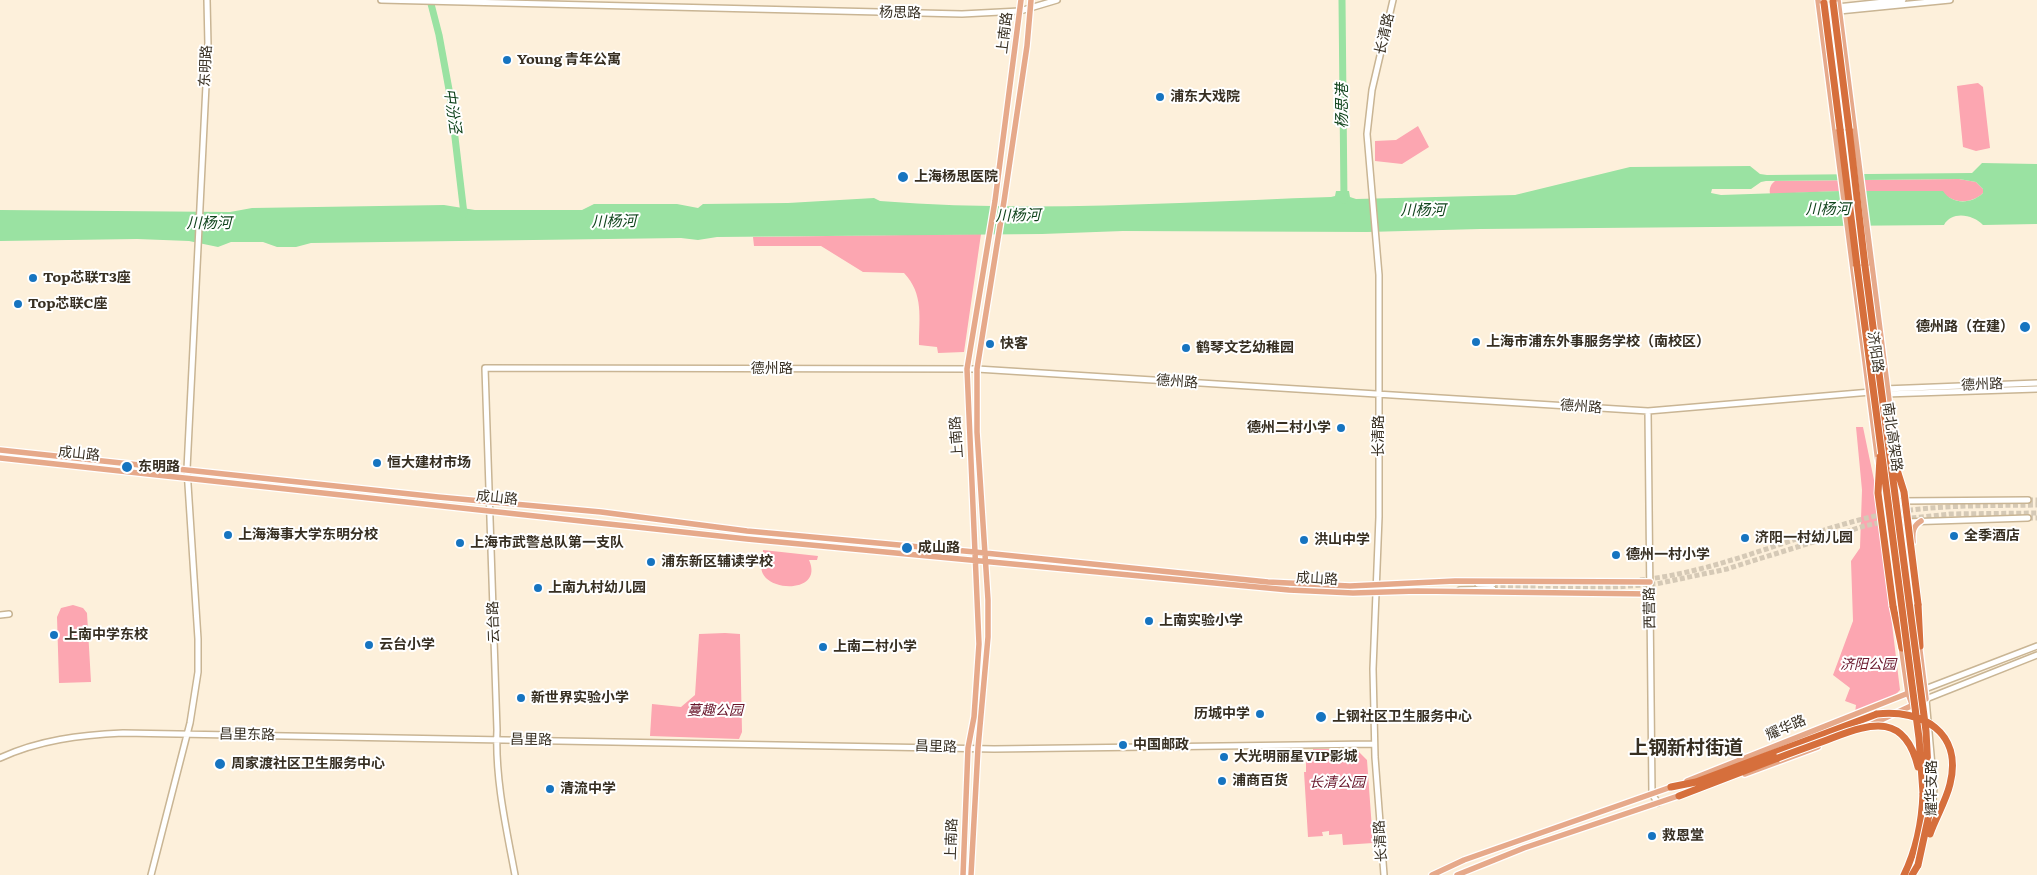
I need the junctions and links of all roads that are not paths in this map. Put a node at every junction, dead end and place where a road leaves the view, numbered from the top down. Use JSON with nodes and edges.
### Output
{"nodes":[{"id":1,"x":207,"y":0,"type":"edge"},
{"id":2,"x":381,"y":0,"type":"edge"},
{"id":3,"x":1021,"y":0,"type":"edge"},
{"id":4,"x":1031,"y":0,"type":"edge"},
{"id":5,"x":1057,"y":0,"type":"edge"},
{"id":6,"x":1393,"y":0,"type":"edge"},
{"id":7,"x":1818,"y":0,"type":"edge"},
{"id":8,"x":1823,"y":0,"type":"edge"},
{"id":9,"x":1832,"y":0,"type":"edge"},
{"id":10,"x":1903,"y":0,"type":"edge"},
{"id":11,"x":1950,"y":0,"type":"edge"},
{"id":12,"x":424,"y":1,"type":"edge"},
{"id":13,"x":470,"y":1,"type":"edge"},
{"id":14,"x":1031,"y":8,"type":"junction"},
{"id":15,"x":1839,"y":8,"type":"edge"},
{"id":16,"x":1819,"y":10,"type":"junction"},
{"id":17,"x":1020,"y":11,"type":"junction"},
{"id":18,"x":485,"y":368,"type":"joint"},
{"id":19,"x":967,"y":369,"type":"junction"},
{"id":20,"x":977,"y":369,"type":"junction"},
{"id":21,"x":2037,"y":383,"type":"edge"},
{"id":22,"x":2037,"y":389,"type":"edge"},
{"id":23,"x":1887,"y":391,"type":"junction"},
{"id":24,"x":1868,"y":392,"type":"junction"},
{"id":25,"x":1379,"y":395,"type":"junction"},
{"id":26,"x":1648,"y":411,"type":"junction"},
{"id":27,"x":1885,"y":446,"type":"junction"},
{"id":28,"x":0,"y":450,"type":"edge"},
{"id":29,"x":0,"y":458,"type":"edge"},
{"id":30,"x":187,"y":469,"type":"junction"},
{"id":31,"x":187,"y":478,"type":"junction"},
{"id":32,"x":2028,"y":500,"type":"tunnel mouth"},
{"id":33,"x":1902,"y":501,"type":"junction"},
{"id":34,"x":489,"y":502,"type":"junction"},
{"id":35,"x":490,"y":510,"type":"junction"},
{"id":36,"x":1884,"y":513,"type":"junction"},
{"id":37,"x":2028,"y":518,"type":"tunnel mouth"},
{"id":38,"x":1905,"y":522,"type":"junction"},
{"id":39,"x":1921,"y":522,"type":"junction"},
{"id":40,"x":975,"y":552,"type":"junction"},
{"id":41,"x":987,"y":553,"type":"junction"},
{"id":42,"x":976,"y":559,"type":"junction"},
{"id":43,"x":987,"y":560,"type":"junction"},
{"id":44,"x":1455,"y":581,"type":"junction"},
{"id":45,"x":1650,"y":582,"type":"junction"},
{"id":46,"x":1375,"y":584,"type":"junction"},
{"id":47,"x":1442,"y":592,"type":"junction"},
{"id":48,"x":1374,"y":594,"type":"junction"},
{"id":49,"x":1650,"y":594,"type":"junction"},
{"id":50,"x":9,"y":614,"type":"dead end"},
{"id":51,"x":0,"y":615,"type":"edge"},
{"id":52,"x":1920,"y":646,"type":"junction"},
{"id":53,"x":2037,"y":646,"type":"edge"},
{"id":54,"x":1902,"y":648,"type":"junction"},
{"id":55,"x":2037,"y":656,"type":"edge"},
{"id":56,"x":1925,"y":688,"type":"junction"},
{"id":57,"x":1908,"y":693,"type":"junction"},
{"id":58,"x":1926,"y":699,"type":"junction"},
{"id":59,"x":1913,"y":706,"type":"junction"},
{"id":60,"x":187,"y":734,"type":"junction"},
{"id":61,"x":497,"y":740,"type":"junction"},
{"id":62,"x":1374,"y":744,"type":"junction"},
{"id":63,"x":968,"y":748,"type":"junction"},
{"id":64,"x":978,"y":748,"type":"junction"},
{"id":65,"x":1776,"y":756,"type":"junction"},
{"id":66,"x":0,"y":758,"type":"edge"},
{"id":67,"x":1671,"y":787,"type":"junction"},
{"id":68,"x":1923,"y":793,"type":"junction"},
{"id":69,"x":1652,"y":794,"type":"junction"},
{"id":70,"x":1679,"y":796,"type":"junction"},
{"id":71,"x":1658,"y":803,"type":"junction"},
{"id":72,"x":1918,"y":865,"type":"junction"},
{"id":73,"x":152,"y":875,"type":"edge"},
{"id":74,"x":515,"y":875,"type":"edge"},
{"id":75,"x":963,"y":875,"type":"edge"},
{"id":76,"x":971,"y":875,"type":"edge"},
{"id":77,"x":1384,"y":875,"type":"edge"},
{"id":78,"x":1432,"y":875,"type":"edge"},
{"id":79,"x":1457,"y":875,"type":"edge"},
{"id":80,"x":1903,"y":875,"type":"edge"},
{"id":81,"x":1914,"y":875,"type":"edge"}],
"edges":[{"from":1,"to":30,"type":"street","name":"东明路"},
{"from":2,"to":12,"type":"street","name":"杨思路"},
{"from":3,"to":17,"type":"main road","name":"上南路"},
{"from":4,"to":14,"type":"main road","name":"上南路"},
{"from":5,"to":14,"type":"street","name":"杨思路"},
{"from":6,"to":25,"type":"street","name":"长清路"},
{"from":7,"to":16,"type":"main road","name":"济阳路"},
{"from":8,"to":27,"type":"highway","name":"南北高架路","bridge":true},
{"from":9,"to":27,"type":"highway","name":"南北高架路","bridge":true},
{"from":10,"to":15,"type":"street"},
{"from":11,"to":15,"type":"street"},
{"from":12,"to":13,"type":"street","name":"杨思路"},
{"from":13,"to":17,"type":"street","name":"杨思路"},
{"from":14,"to":17,"type":"street","name":"杨思路"},
{"from":14,"to":20,"type":"main road","name":"上南路"},
{"from":15,"to":16,"type":"street"},
{"from":15,"to":23,"type":"main road","name":"济阳路"},
{"from":16,"to":24,"type":"main road","name":"济阳路"},
{"from":17,"to":19,"type":"main road","name":"上南路"},
{"from":18,"to":19,"type":"street","name":"德州路"},
{"from":18,"to":34,"type":"street","name":"云台路"},
{"from":19,"to":20,"type":"street","name":"德州路"},
{"from":19,"to":40,"type":"main road","name":"上南路"},
{"from":20,"to":25,"type":"street","name":"德州路"},
{"from":20,"to":41,"type":"main road","name":"上南路"},
{"from":21,"to":23,"type":"street","name":"德州路"},
{"from":22,"to":23,"type":"street","name":"德州路"},
{"from":23,"to":24,"type":"street","name":"德州路"},
{"from":23,"to":33,"type":"main road","name":"济阳路"},
{"from":24,"to":26,"type":"street","name":"德州路"},
{"from":24,"to":36,"type":"main road","name":"济阳路"},
{"from":25,"to":26,"type":"street","name":"德州路"},
{"from":25,"to":46,"type":"street","name":"长清路"},
{"from":26,"to":45,"type":"street","name":"西营路"},
{"from":27,"to":52,"type":"highway","bridge":true},
{"from":27,"to":54,"type":"highway","bridge":true},
{"from":27,"to":68,"type":"highway","name":"南北高架路","bridge":true},
{"from":27,"to":72,"type":"highway","name":"南北高架路","bridge":true},
{"from":28,"to":30,"type":"main road","name":"成山路"},
{"from":29,"to":31,"type":"main road","name":"成山路"},
{"from":30,"to":31,"type":"street","name":"东明路"},
{"from":30,"to":34,"type":"main road","name":"成山路"},
{"from":31,"to":35,"type":"main road","name":"成山路"},
{"from":31,"to":60,"type":"street","name":"东明路"},
{"from":32,"to":33,"type":"street"},
{"from":33,"to":36,"type":"street"},
{"from":33,"to":38,"type":"main road","name":"济阳路"},
{"from":34,"to":35,"type":"street","name":"云台路"},
{"from":34,"to":40,"type":"main road","name":"成山路"},
{"from":35,"to":42,"type":"main road","name":"成山路"},
{"from":35,"to":61,"type":"street","name":"云台路"},
{"from":36,"to":38,"type":"street"},
{"from":36,"to":54,"type":"main road","name":"济阳路"},
{"from":37,"to":39,"type":"street"},
{"from":38,"to":39,"type":"street"},
{"from":38,"to":52,"type":"main road","name":"济阳路"},
{"from":39,"to":52,"type":"main road"},
{"from":40,"to":41,"type":"main road","name":"成山路"},
{"from":40,"to":42,"type":"main road","name":"上南路"},
{"from":41,"to":43,"type":"main road","name":"上南路"},
{"from":41,"to":46,"type":"main road","name":"成山路"},
{"from":42,"to":43,"type":"main road","name":"成山路"},
{"from":42,"to":63,"type":"main road","name":"上南路"},
{"from":43,"to":48,"type":"main road","name":"成山路"},
{"from":43,"to":64,"type":"main road","name":"上南路"},
{"from":44,"to":45,"type":"main road","name":"成山路"},
{"from":44,"to":46,"type":"main road","name":"成山路"},
{"from":44,"to":47,"type":"street"},
{"from":45,"to":49,"type":"street","name":"西营路"},
{"from":46,"to":48,"type":"street","name":"长清路"},
{"from":47,"to":48,"type":"main road","name":"成山路"},
{"from":47,"to":49,"type":"main road","name":"成山路"},
{"from":48,"to":62,"type":"street","name":"长清路"},
{"from":49,"to":69,"type":"street","name":"西营路"},
{"from":50,"to":51,"type":"street"},
{"from":52,"to":56,"type":"main road","name":"济阳路"},
{"from":53,"to":56,"type":"street","name":"耀华路"},
{"from":54,"to":57,"type":"main road","name":"济阳路"},
{"from":55,"to":58,"type":"street","name":"耀华路"},
{"from":56,"to":57,"type":"main road","name":"耀华路"},
{"from":56,"to":58,"type":"main road","name":"济阳路"},
{"from":57,"to":59,"type":"main road","name":"济阳路"},
{"from":57,"to":67,"type":"main road","name":"耀华路"},
{"from":58,"to":59,"type":"main road","name":"耀华路"},
{"from":58,"to":81,"type":"street","name":"耀华支路"},
{"from":59,"to":70,"type":"main road","name":"耀华路"},
{"from":59,"to":80,"type":"street","name":"耀华支路"},
{"from":60,"to":61,"type":"street","name":"昌里东路"},
{"from":60,"to":66,"type":"street","name":"昌里东路"},
{"from":60,"to":73,"type":"street","name":"东明路"},
{"from":61,"to":63,"type":"street","name":"昌里路"},
{"from":61,"to":74,"type":"street","name":"云台路"},
{"from":62,"to":64,"type":"street","name":"昌里路"},
{"from":62,"to":77,"type":"street","name":"长清路"},
{"from":63,"to":64,"type":"street","name":"昌里路"},
{"from":63,"to":75,"type":"main road","name":"上南路"},
{"from":64,"to":76,"type":"main road","name":"上南路"},
{"from":65,"to":67,"type":"highway"},
{"from":65,"to":68,"type":"highway","bridge":true},
{"from":65,"to":70,"type":"highway"},
{"from":65,"to":72,"type":"highway","bridge":true},
{"from":67,"to":69,"type":"main road","name":"耀华路"},
{"from":68,"to":80,"type":"highway","name":"南北高架路"},
{"from":69,"to":71,"type":"street"},
{"from":69,"to":78,"type":"main road","name":"耀华路"},
{"from":70,"to":71,"type":"main road","name":"耀华路"},
{"from":71,"to":79,"type":"main road","name":"耀华路"},
{"from":72,"to":81,"type":"highway","name":"南北高架路"}]}
